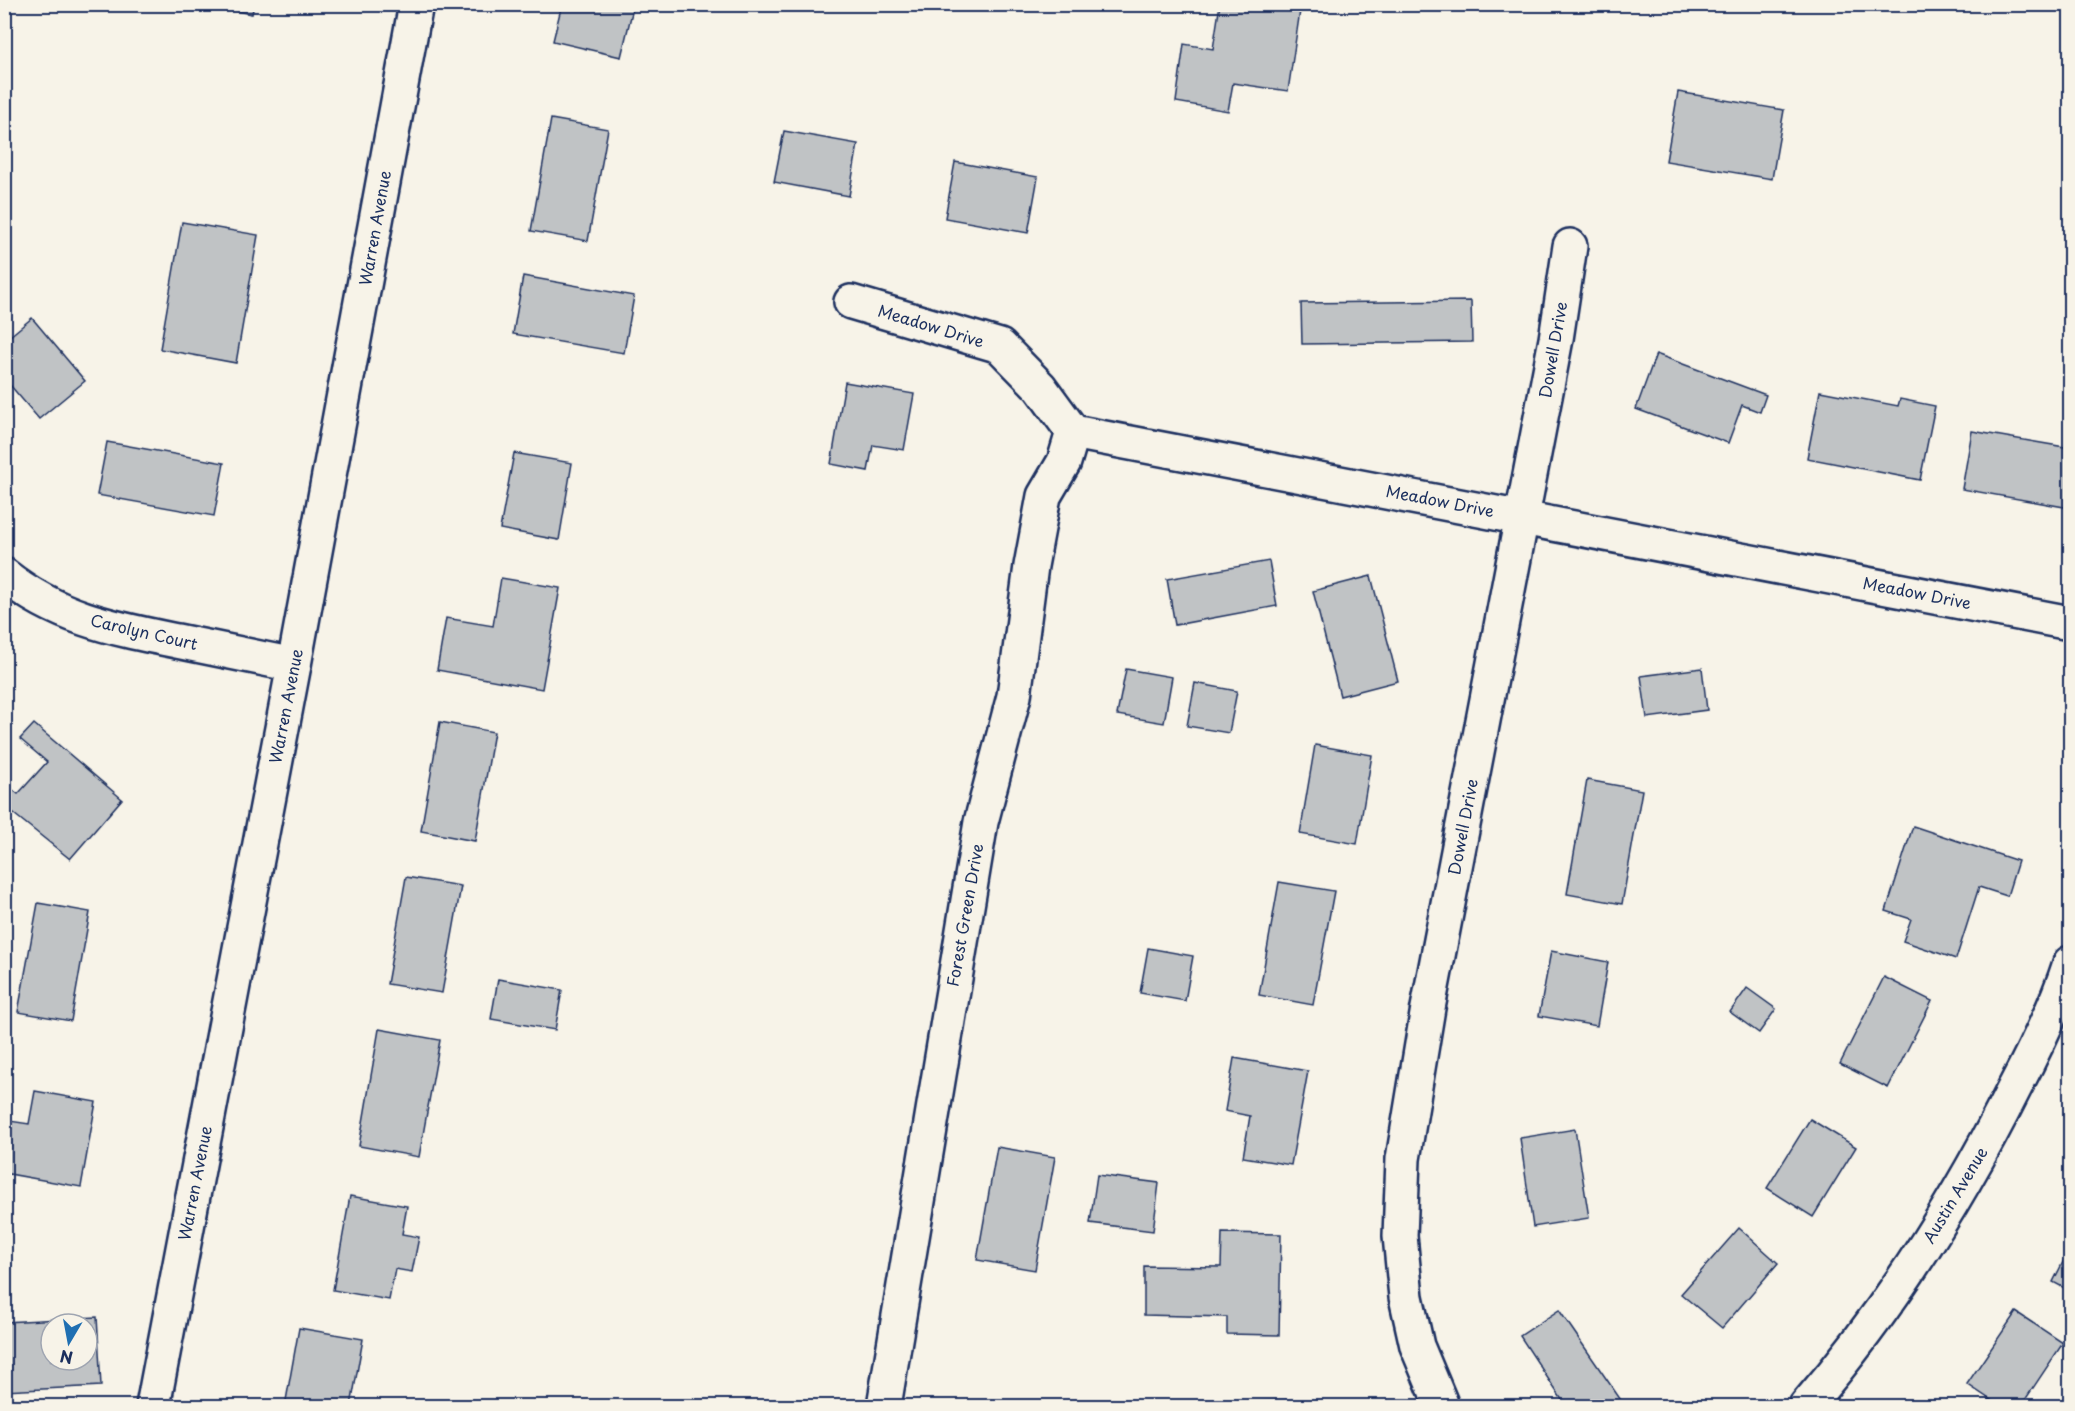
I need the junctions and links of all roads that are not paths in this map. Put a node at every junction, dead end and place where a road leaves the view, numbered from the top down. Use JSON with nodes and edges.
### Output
{"nodes":[{"id":1,"x":416,"y":4,"type":"edge"},
{"id":2,"x":1570,"y":246,"type":"dead end"},
{"id":3,"x":851,"y":302,"type":"dead end"},
{"id":4,"x":1073,"y":432,"type":"junction"},
{"id":5,"x":1522,"y":517,"type":"junction"},
{"id":6,"x":4,"y":575,"type":"edge"},
{"id":7,"x":2070,"y":623,"type":"edge"},
{"id":8,"x":294,"y":664,"type":"junction"},
{"id":9,"x":2070,"y":963,"type":"edge"},
{"id":10,"x":153,"y":1407,"type":"edge"},
{"id":11,"x":884,"y":1407,"type":"edge"},
{"id":12,"x":1442,"y":1407,"type":"edge"},
{"id":13,"x":1806,"y":1407,"type":"edge"}],
"edges":[{"from":1,"to":8,"type":"street","name":"Warren Avenue"},
{"from":2,"to":5,"type":"street","name":"Dowell Drive"},
{"from":3,"to":4,"type":"street","name":"Meadow Drive"},
{"from":4,"to":5,"type":"street","name":"Meadow Drive"},
{"from":4,"to":11,"type":"street","name":"Forest Green Drive"},
{"from":5,"to":7,"type":"street","name":"Meadow Drive"},
{"from":5,"to":12,"type":"street","name":"Dowell Drive"},
{"from":6,"to":8,"type":"street","name":"Carolyn Court"},
{"from":8,"to":10,"type":"street","name":"Warren Avenue"},
{"from":9,"to":13,"type":"street","name":"Austin Avenue"}]}
